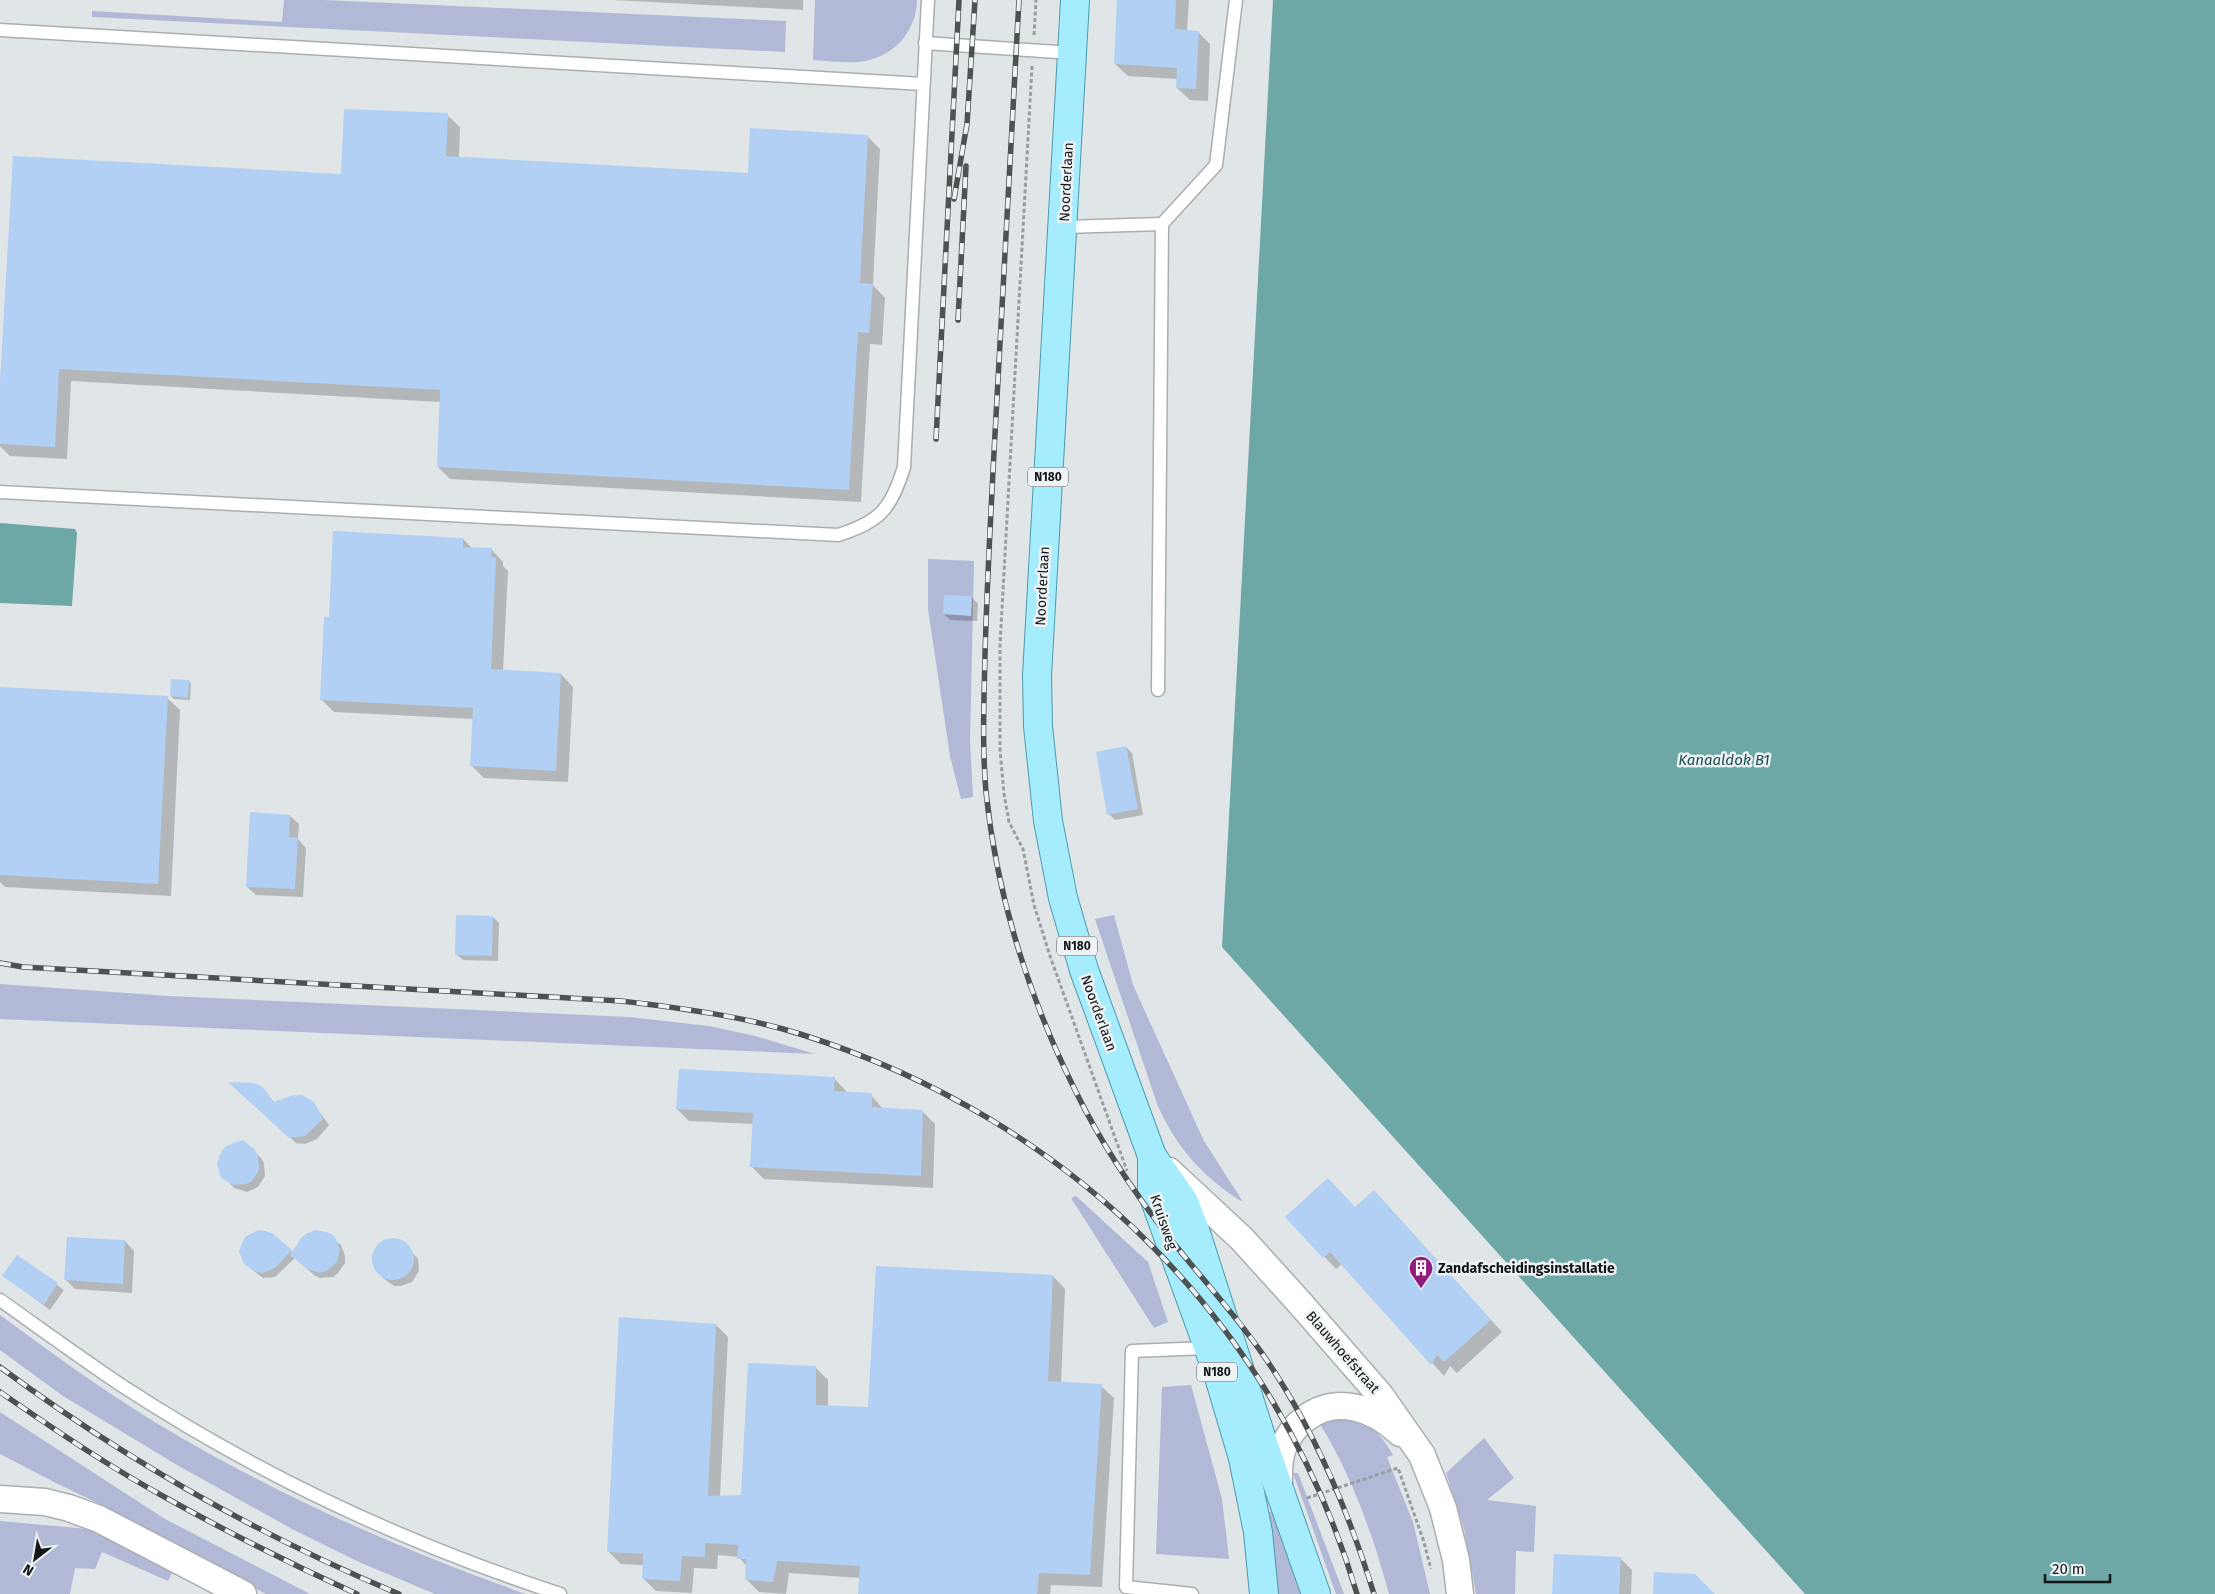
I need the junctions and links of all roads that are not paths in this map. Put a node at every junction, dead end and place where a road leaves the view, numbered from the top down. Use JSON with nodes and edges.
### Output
{"nodes":[{"id":1,"x":928,"y":0,"type":"edge"},
{"id":2,"x":1076,"y":0,"type":"edge"},
{"id":3,"x":1236,"y":0,"type":"edge"},
{"id":4,"x":0,"y":30,"type":"edge"},
{"id":5,"x":926,"y":43,"type":"junction"},
{"id":6,"x":1073,"y":53,"type":"junction"},
{"id":7,"x":923,"y":84,"type":"junction"},
{"id":8,"x":1162,"y":224,"type":"junction"},
{"id":9,"x":1064,"y":227,"type":"junction"},
{"id":10,"x":0,"y":492,"type":"edge"},
{"id":11,"x":1158,"y":690,"type":"dead end"},
{"id":12,"x":1152,"y":1156,"type":"junction"},
{"id":13,"x":0,"y":1300,"type":"edge"},
{"id":14,"x":1208,"y":1348,"type":"junction"},
{"id":15,"x":1422,"y":1455,"type":"junction"},
{"id":16,"x":1282,"y":1495,"type":"junction"},
{"id":17,"x":0,"y":1499,"type":"edge"},
{"id":18,"x":243,"y":1594,"type":"edge"},
{"id":19,"x":560,"y":1594,"type":"edge"},
{"id":20,"x":1192,"y":1594,"type":"edge"},
{"id":21,"x":1264,"y":1594,"type":"edge"},
{"id":22,"x":1316,"y":1594,"type":"edge"},
{"id":23,"x":1460,"y":1594,"type":"edge"}],
"edges":[{"from":1,"to":5,"type":"lane"},
{"from":2,"to":6,"type":"main road","name":"Noorderlaan","number":"N180"},
{"from":3,"to":8,"type":"lane"},
{"from":4,"to":7,"type":"lane"},
{"from":5,"to":6,"type":"lane"},
{"from":5,"to":7,"type":"lane"},
{"from":6,"to":9,"type":"main road","name":"Noorderlaan","number":"N180"},
{"from":7,"to":10,"type":"lane"},
{"from":8,"to":9,"type":"lane"},
{"from":8,"to":11,"type":"lane"},
{"from":9,"to":12,"type":"main road","name":"Noorderlaan","number":"N180"},
{"from":12,"to":14,"type":"main road","name":"Kruisweg","number":"N180"},
{"from":12,"to":15,"type":"street","name":"Blauwhoefstraat"},
{"from":12,"to":16,"type":"main road","name":"Kruisweg","number":"N180"},
{"from":13,"to":19,"type":"lane"},
{"from":14,"to":20,"type":"lane"},
{"from":14,"to":21,"type":"main road","name":"Kruisweg","number":"N180"},
{"from":15,"to":16,"type":"street"},
{"from":15,"to":23,"type":"street","name":"Blauwhoefstraat"},
{"from":16,"to":22,"type":"main road","name":"Kruisweg","number":"N180"},
{"from":17,"to":18,"type":"street"}]}
